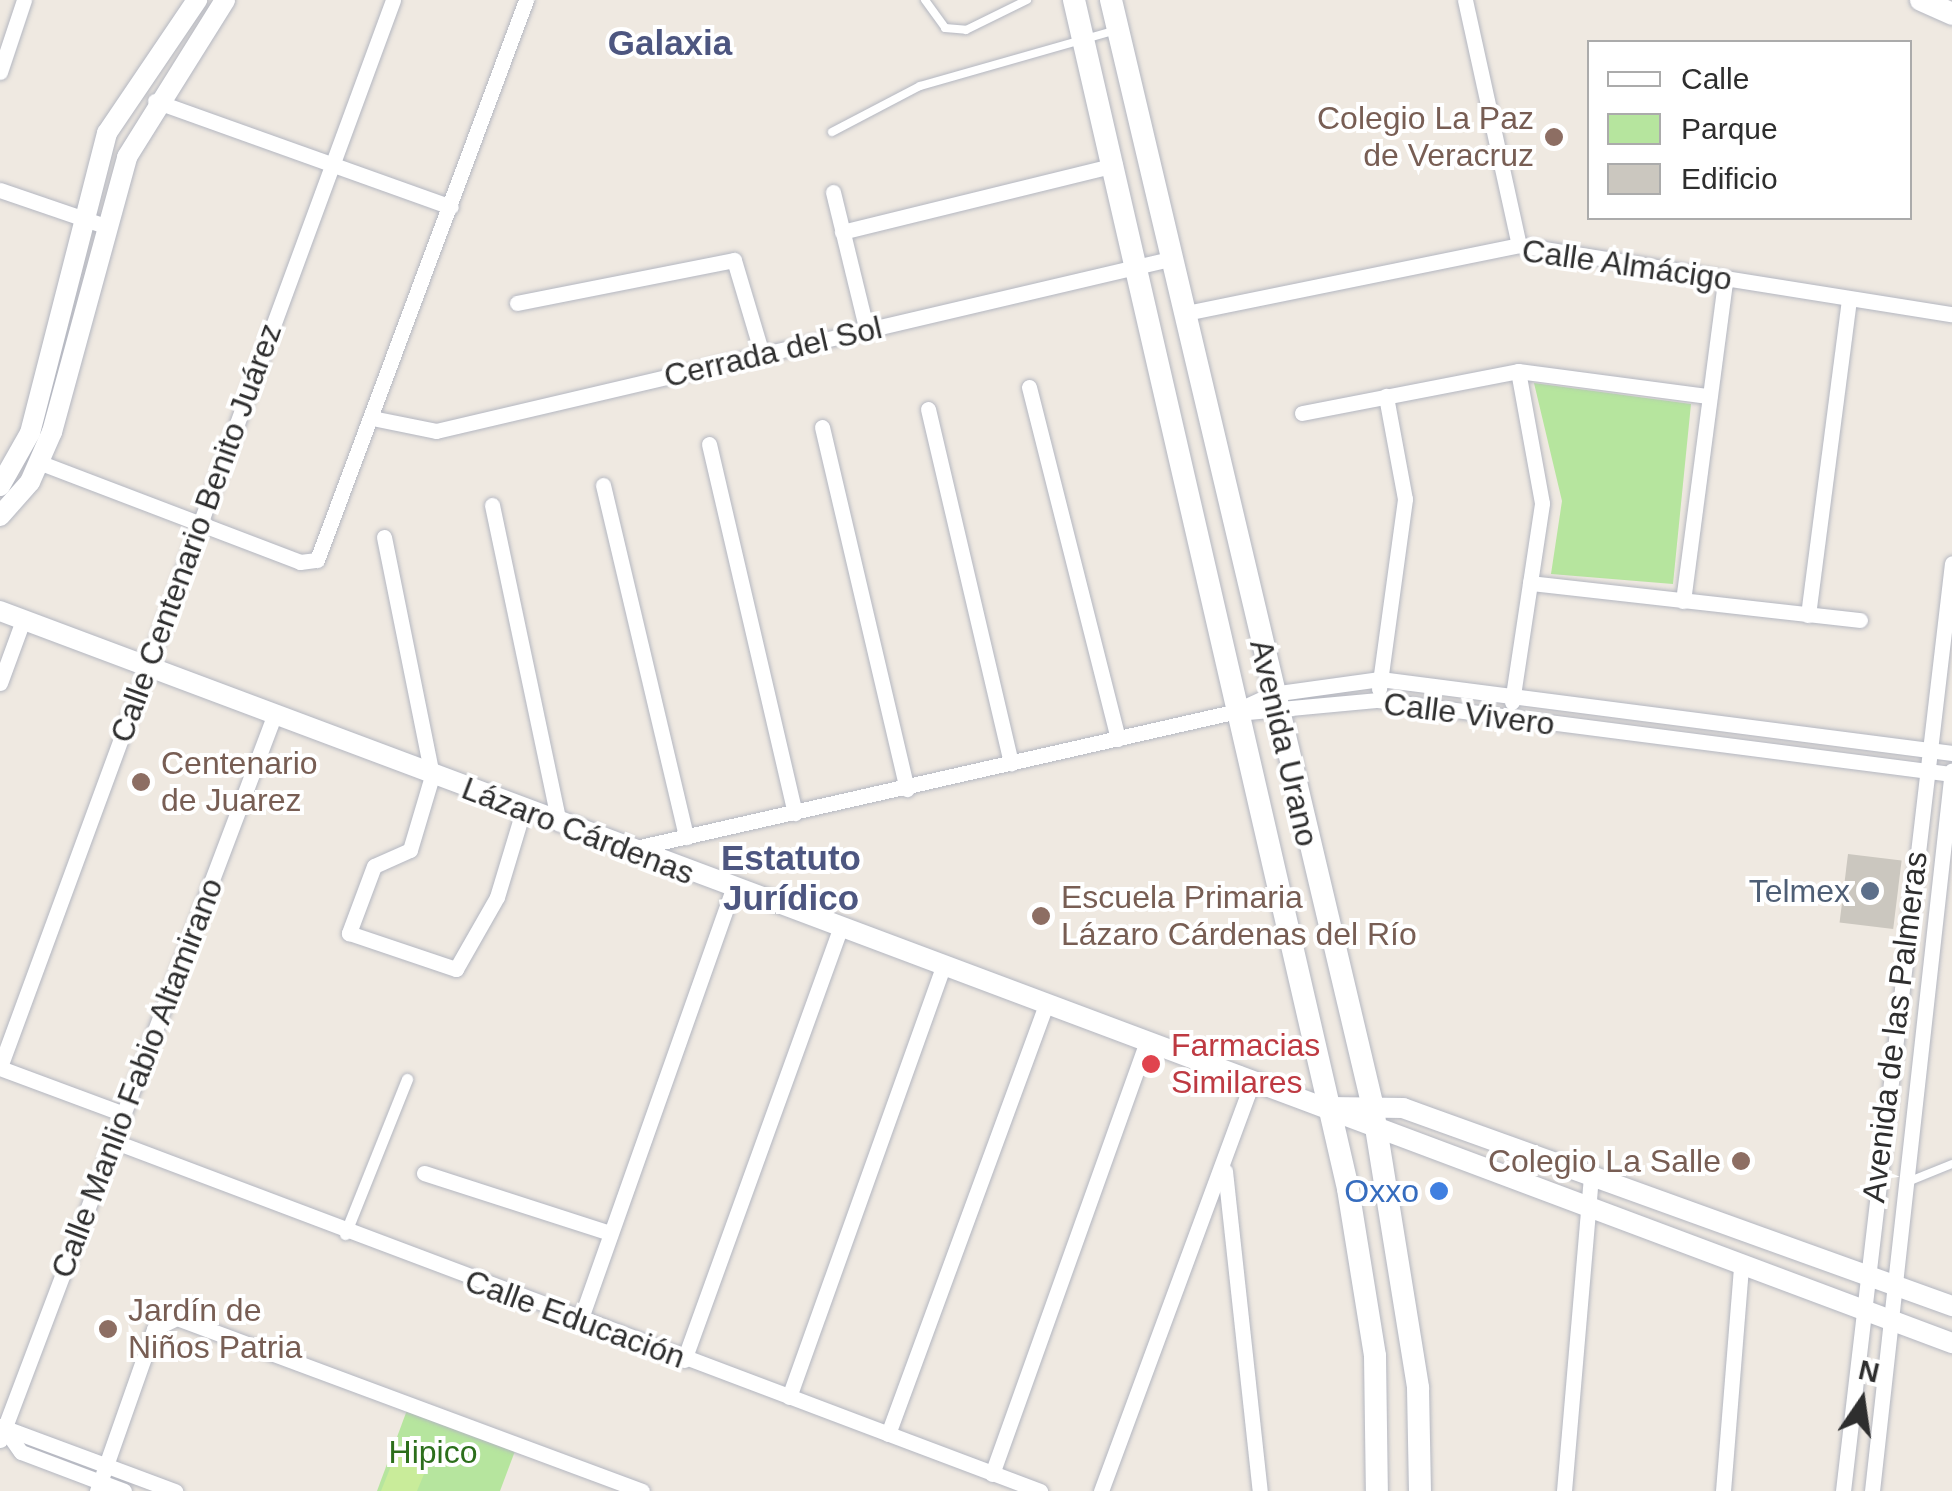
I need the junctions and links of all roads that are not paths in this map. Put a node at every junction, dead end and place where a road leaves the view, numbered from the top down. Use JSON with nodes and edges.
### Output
{"nodes":[{"id":1,"x":24,"y":0,"type":"edge"},
{"id":2,"x":197,"y":0,"type":"edge"},
{"id":3,"x":226,"y":0,"type":"edge"},
{"id":4,"x":393,"y":0,"type":"edge"},
{"id":5,"x":526,"y":0,"type":"edge"},
{"id":6,"x":925,"y":0,"type":"edge"},
{"id":7,"x":1027,"y":0,"type":"edge"},
{"id":8,"x":1074,"y":0,"type":"edge"},
{"id":9,"x":1111,"y":0,"type":"edge"},
{"id":10,"x":1466,"y":0,"type":"edge"},
{"id":11,"x":1921,"y":0,"type":"edge"},
{"id":12,"x":1952,"y":14,"type":"edge"},
{"id":13,"x":1118,"y":29,"type":"junction"},
{"id":14,"x":1085,"y":41,"type":"junction"},
{"id":15,"x":4,"y":49,"type":"edge"},
{"id":16,"x":0,"y":72,"type":"edge"},
{"id":17,"x":155,"y":101,"type":"junction"},
{"id":18,"x":832,"y":132,"type":"dead end"},
{"id":19,"x":330,"y":164,"type":"junction"},
{"id":20,"x":1115,"y":164,"type":"junction"},
{"id":21,"x":0,"y":190,"type":"edge"},
{"id":22,"x":833,"y":192,"type":"dead end"},
{"id":23,"x":451,"y":207,"type":"junction"},
{"id":24,"x":81,"y":219,"type":"junction"},
{"id":25,"x":108,"y":227,"type":"junction"},
{"id":26,"x":842,"y":232,"type":"junction"},
{"id":27,"x":1518,"y":245,"type":"junction"},
{"id":28,"x":1174,"y":258,"type":"junction"},
{"id":29,"x":1138,"y":266,"type":"junction"},
{"id":30,"x":1726,"y":280,"type":"junction"},
{"id":31,"x":1848,"y":299,"type":"junction"},
{"id":32,"x":517,"y":303,"type":"dead end"},
{"id":33,"x":1186,"y":312,"type":"junction"},
{"id":34,"x":1952,"y":314,"type":"edge"},
{"id":35,"x":866,"y":331,"type":"junction"},
{"id":36,"x":762,"y":354,"type":"junction"},
{"id":37,"x":1518,"y":371,"type":"junction"},
{"id":38,"x":1029,"y":387,"type":"dead end"},
{"id":39,"x":1386,"y":396,"type":"junction"},
{"id":40,"x":1708,"y":396,"type":"junction"},
{"id":41,"x":928,"y":409,"type":"dead end"},
{"id":42,"x":1302,"y":412,"type":"dead end"},
{"id":43,"x":372,"y":418,"type":"junction"},
{"id":44,"x":822,"y":427,"type":"dead end"},
{"id":45,"x":709,"y":444,"type":"dead end"},
{"id":46,"x":41,"y":463,"type":"junction"},
{"id":47,"x":604,"y":485,"type":"dead end"},
{"id":48,"x":0,"y":486,"type":"edge"},
{"id":49,"x":492,"y":504,"type":"dead end"},
{"id":50,"x":0,"y":516,"type":"edge"},
{"id":51,"x":199,"y":526,"type":"junction"},
{"id":52,"x":384,"y":537,"type":"dead end"},
{"id":53,"x":1952,"y":563,"type":"edge"},
{"id":54,"x":1530,"y":582,"type":"junction"},
{"id":55,"x":1683,"y":600,"type":"junction"},
{"id":56,"x":0,"y":611,"type":"edge"},
{"id":57,"x":1808,"y":614,"type":"junction"},
{"id":58,"x":23,"y":620,"type":"junction"},
{"id":59,"x":1860,"y":620,"type":"dead end"},
{"id":60,"x":146,"y":667,"type":"junction"},
{"id":61,"x":1380,"y":680,"type":"junction"},
{"id":62,"x":0,"y":682,"type":"edge"},
{"id":63,"x":1513,"y":696,"type":"junction"},
{"id":64,"x":1378,"y":700,"type":"junction"},
{"id":65,"x":1274,"y":705,"type":"junction"},
{"id":66,"x":1232,"y":712,"type":"junction"},
{"id":67,"x":1636,"y":712,"type":"junction"},
{"id":68,"x":274,"y":716,"type":"junction"},
{"id":69,"x":1510,"y":718,"type":"junction"},
{"id":70,"x":1718,"y":723,"type":"junction"},
{"id":71,"x":1634,"y":734,"type":"junction"},
{"id":72,"x":1118,"y":740,"type":"junction"},
{"id":73,"x":1716,"y":744,"type":"junction"},
{"id":74,"x":1929,"y":750,"type":"junction"},
{"id":75,"x":1952,"y":753,"type":"edge"},
{"id":76,"x":1011,"y":763,"type":"junction"},
{"id":77,"x":1925,"y":771,"type":"junction"},
{"id":78,"x":1952,"y":773,"type":"edge"},
{"id":79,"x":432,"y":776,"type":"junction"},
{"id":80,"x":907,"y":789,"type":"junction"},
{"id":81,"x":523,"y":810,"type":"junction"},
{"id":82,"x":795,"y":813,"type":"junction"},
{"id":83,"x":559,"y":824,"type":"junction"},
{"id":84,"x":686,"y":837,"type":"junction"},
{"id":85,"x":627,"y":850,"type":"junction"},
{"id":86,"x":1945,"y":887,"type":"edge"},
{"id":87,"x":733,"y":889,"type":"junction"},
{"id":88,"x":1326,"y":917,"type":"junction"},
{"id":89,"x":840,"y":928,"type":"junction"},
{"id":90,"x":1284,"y":928,"type":"junction"},
{"id":91,"x":943,"y":966,"type":"junction"},
{"id":92,"x":1046,"y":1004,"type":"junction"},
{"id":93,"x":1147,"y":1041,"type":"junction"},
{"id":94,"x":1892,"y":1045,"type":"junction"},
{"id":95,"x":1920,"y":1048,"type":"junction"},
{"id":96,"x":0,"y":1068,"type":"edge"},
{"id":97,"x":407,"y":1078,"type":"dead end"},
{"id":98,"x":1254,"y":1080,"type":"junction"},
{"id":99,"x":1372,"y":1103,"type":"junction"},
{"id":100,"x":1328,"y":1107,"type":"junction"},
{"id":101,"x":124,"y":1114,"type":"junction"},
{"id":102,"x":1376,"y":1132,"type":"junction"},
{"id":103,"x":112,"y":1141,"type":"junction"},
{"id":104,"x":1952,"y":1164,"type":"edge"},
{"id":105,"x":1225,"y":1166,"type":"junction"},
{"id":106,"x":424,"y":1174,"type":"dead end"},
{"id":107,"x":1591,"y":1174,"type":"junction"},
{"id":108,"x":1905,"y":1183,"type":"junction"},
{"id":109,"x":1588,"y":1206,"type":"junction"},
{"id":110,"x":345,"y":1234,"type":"junction"},
{"id":111,"x":610,"y":1234,"type":"junction"},
{"id":112,"x":1740,"y":1266,"type":"junction"},
{"id":113,"x":1866,"y":1275,"type":"junction"},
{"id":114,"x":1894,"y":1285,"type":"junction"},
{"id":115,"x":1952,"y":1306,"type":"edge"},
{"id":116,"x":1861,"y":1310,"type":"junction"},
{"id":117,"x":1890,"y":1320,"type":"junction"},
{"id":118,"x":580,"y":1321,"type":"junction"},
{"id":119,"x":1952,"y":1343,"type":"edge"},
{"id":120,"x":684,"y":1360,"type":"junction"},
{"id":121,"x":789,"y":1397,"type":"junction"},
{"id":122,"x":2,"y":1431,"type":"edge"},
{"id":123,"x":888,"y":1434,"type":"junction"},
{"id":124,"x":106,"y":1466,"type":"junction"},
{"id":125,"x":992,"y":1474,"type":"junction"},
{"id":126,"x":99,"y":1486,"type":"edge"},
{"id":127,"x":124,"y":1491,"type":"edge"},
{"id":128,"x":175,"y":1491,"type":"edge"},
{"id":129,"x":642,"y":1491,"type":"edge"},
{"id":130,"x":1040,"y":1491,"type":"edge"},
{"id":131,"x":1101,"y":1491,"type":"edge"},
{"id":132,"x":1260,"y":1491,"type":"edge"},
{"id":133,"x":1377,"y":1491,"type":"edge"},
{"id":134,"x":1420,"y":1491,"type":"edge"},
{"id":135,"x":1564,"y":1491,"type":"edge"},
{"id":136,"x":1723,"y":1491,"type":"edge"},
{"id":137,"x":1843,"y":1491,"type":"edge"},
{"id":138,"x":1872,"y":1491,"type":"edge"}],
"edges":[{"from":1,"to":15,"type":"street"},
{"from":2,"to":24,"type":"street"},
{"from":3,"to":17,"type":"street"},
{"from":4,"to":19,"type":"street","name":"Calle Centenario Benito Juárez"},
{"from":5,"to":23,"type":"street"},
{"from":6,"to":7,"type":"lane"},
{"from":8,"to":14,"type":"main road","name":"Avenida Urano"},
{"from":9,"to":13,"type":"main road","name":"Avenida Urano"},
{"from":10,"to":27,"type":"street"},
{"from":11,"to":12,"type":"main road"},
{"from":13,"to":14,"type":"lane"},
{"from":13,"to":28,"type":"main road","name":"Avenida Urano"},
{"from":14,"to":18,"type":"lane"},
{"from":14,"to":20,"type":"main road","name":"Avenida Urano"},
{"from":15,"to":16,"type":"street"},
{"from":17,"to":19,"type":"street"},
{"from":17,"to":25,"type":"street"},
{"from":19,"to":23,"type":"street"},
{"from":19,"to":51,"type":"street","name":"Calle Centenario Benito Juárez"},
{"from":20,"to":26,"type":"street"},
{"from":20,"to":29,"type":"main road","name":"Avenida Urano"},
{"from":21,"to":24,"type":"street"},
{"from":22,"to":26,"type":"street"},
{"from":23,"to":43,"type":"street"},
{"from":24,"to":25,"type":"street"},
{"from":24,"to":48,"type":"street"},
{"from":25,"to":46,"type":"street"},
{"from":26,"to":35,"type":"street"},
{"from":27,"to":30,"type":"street","name":"Calle Almácigo"},
{"from":27,"to":33,"type":"street","name":"Calle Almácigo"},
{"from":28,"to":29,"type":"street","name":"Cerrada del Sol"},
{"from":28,"to":33,"type":"main road","name":"Avenida Urano"},
{"from":29,"to":35,"type":"street","name":"Cerrada del Sol"},
{"from":29,"to":66,"type":"main road","name":"Avenida Urano"},
{"from":30,"to":31,"type":"street","name":"Calle Almácigo"},
{"from":30,"to":40,"type":"street"},
{"from":31,"to":34,"type":"street","name":"Calle Almácigo"},
{"from":31,"to":57,"type":"street"},
{"from":32,"to":36,"type":"street"},
{"from":33,"to":65,"type":"main road","name":"Avenida Urano"},
{"from":35,"to":36,"type":"street","name":"Cerrada del Sol"},
{"from":36,"to":43,"type":"street","name":"Cerrada del Sol"},
{"from":37,"to":39,"type":"street"},
{"from":37,"to":40,"type":"street"},
{"from":37,"to":54,"type":"street"},
{"from":38,"to":72,"type":"street"},
{"from":39,"to":42,"type":"street"},
{"from":39,"to":61,"type":"street"},
{"from":40,"to":55,"type":"street"},
{"from":41,"to":76,"type":"street"},
{"from":43,"to":51,"type":"street"},
{"from":44,"to":80,"type":"street"},
{"from":45,"to":82,"type":"street"},
{"from":46,"to":50,"type":"street"},
{"from":46,"to":51,"type":"street"},
{"from":47,"to":84,"type":"street"},
{"from":49,"to":83,"type":"street"},
{"from":51,"to":60,"type":"street","name":"Calle Centenario Benito Juárez"},
{"from":52,"to":79,"type":"street"},
{"from":53,"to":74,"type":"street","name":"Avenida de las Palmeras"},
{"from":54,"to":55,"type":"street"},
{"from":54,"to":63,"type":"street"},
{"from":55,"to":57,"type":"street"},
{"from":56,"to":58,"type":"street","name":"Lázaro Cárdenas"},
{"from":57,"to":59,"type":"street"},
{"from":58,"to":60,"type":"street","name":"Lázaro Cárdenas"},
{"from":58,"to":62,"type":"street"},
{"from":60,"to":68,"type":"street","name":"Lázaro Cárdenas"},
{"from":60,"to":96,"type":"street","name":"Calle Centenario Benito Juárez"},
{"from":61,"to":63,"type":"street","name":"Calle Vivero"},
{"from":61,"to":64,"type":"street"},
{"from":61,"to":65,"type":"street","name":"Calle Vivero"},
{"from":63,"to":67,"type":"street","name":"Calle Vivero"},
{"from":63,"to":69,"type":"street"},
{"from":64,"to":65,"type":"street","name":"Calle Vivero"},
{"from":64,"to":69,"type":"street","name":"Calle Vivero"},
{"from":65,"to":66,"type":"street","name":"Calle Vivero"},
{"from":65,"to":88,"type":"main road","name":"Avenida Urano"},
{"from":66,"to":72,"type":"street","name":"Calle Vivero"},
{"from":66,"to":90,"type":"main road","name":"Avenida Urano"},
{"from":67,"to":70,"type":"street","name":"Calle Vivero"},
{"from":67,"to":71,"type":"street"},
{"from":68,"to":79,"type":"street","name":"Lázaro Cárdenas"},
{"from":68,"to":101,"type":"street","name":"Calle Manlio Fabio Altamirano"},
{"from":69,"to":71,"type":"street","name":"Calle Vivero"},
{"from":70,"to":73,"type":"street"},
{"from":70,"to":74,"type":"street","name":"Calle Vivero"},
{"from":71,"to":73,"type":"street","name":"Calle Vivero"},
{"from":72,"to":76,"type":"street","name":"Calle Vivero"},
{"from":73,"to":77,"type":"street","name":"Calle Vivero"},
{"from":74,"to":75,"type":"street","name":"Calle Vivero"},
{"from":74,"to":77,"type":"street","name":"Avenida de las Palmeras"},
{"from":76,"to":80,"type":"street","name":"Calle Vivero"},
{"from":77,"to":78,"type":"street","name":"Calle Vivero"},
{"from":77,"to":94,"type":"street","name":"Avenida de las Palmeras"},
{"from":78,"to":86,"type":"street","name":"Avenida de las Palmeras"},
{"from":79,"to":81,"type":"street","name":"Lázaro Cárdenas"},
{"from":79,"to":81,"type":"street"},
{"from":80,"to":82,"type":"street","name":"Calle Vivero"},
{"from":81,"to":83,"type":"street","name":"Lázaro Cárdenas"},
{"from":82,"to":84,"type":"street","name":"Calle Vivero"},
{"from":83,"to":85,"type":"street","name":"Lázaro Cárdenas"},
{"from":84,"to":85,"type":"street","name":"Calle Vivero"},
{"from":85,"to":87,"type":"street","name":"Lázaro Cárdenas"},
{"from":86,"to":95,"type":"street","name":"Avenida de las Palmeras"},
{"from":87,"to":89,"type":"street","name":"Lázaro Cárdenas"},
{"from":87,"to":111,"type":"street"},
{"from":88,"to":90,"type":"main road"},
{"from":88,"to":99,"type":"main road","name":"Avenida Urano"},
{"from":89,"to":91,"type":"street","name":"Lázaro Cárdenas"},
{"from":89,"to":120,"type":"street"},
{"from":90,"to":100,"type":"main road","name":"Avenida Urano"},
{"from":91,"to":92,"type":"street","name":"Lázaro Cárdenas"},
{"from":91,"to":121,"type":"street"},
{"from":92,"to":93,"type":"street","name":"Lázaro Cárdenas"},
{"from":92,"to":123,"type":"street"},
{"from":93,"to":98,"type":"street","name":"Lázaro Cárdenas"},
{"from":93,"to":125,"type":"street"},
{"from":94,"to":95,"type":"street"},
{"from":94,"to":113,"type":"street","name":"Avenida de las Palmeras"},
{"from":95,"to":108,"type":"street","name":"Avenida de las Palmeras"},
{"from":96,"to":101,"type":"street"},
{"from":97,"to":110,"type":"street"},
{"from":98,"to":100,"type":"street","name":"Lázaro Cárdenas"},
{"from":98,"to":105,"type":"street"},
{"from":99,"to":100,"type":"street"},
{"from":99,"to":102,"type":"main road","name":"Avenida Urano"},
{"from":99,"to":107,"type":"street"},
{"from":100,"to":102,"type":"street","name":"Lázaro Cárdenas"},
{"from":100,"to":133,"type":"main road","name":"Avenida Urano"},
{"from":101,"to":103,"type":"street","name":"Calle Manlio Fabio Altamirano"},
{"from":102,"to":109,"type":"street","name":"Lázaro Cárdenas"},
{"from":102,"to":134,"type":"main road","name":"Avenida Urano"},
{"from":103,"to":110,"type":"street","name":"Calle Educación"},
{"from":103,"to":122,"type":"street","name":"Calle Manlio Fabio Altamirano"},
{"from":104,"to":108,"type":"lane"},
{"from":105,"to":131,"type":"street"},
{"from":105,"to":132,"type":"street"},
{"from":106,"to":111,"type":"street"},
{"from":107,"to":109,"type":"street"},
{"from":107,"to":113,"type":"street"},
{"from":108,"to":114,"type":"street","name":"Avenida de las Palmeras"},
{"from":109,"to":112,"type":"street","name":"Lázaro Cárdenas"},
{"from":109,"to":135,"type":"street"},
{"from":110,"to":118,"type":"street","name":"Calle Educación"},
{"from":111,"to":118,"type":"street"},
{"from":112,"to":116,"type":"street","name":"Lázaro Cárdenas"},
{"from":112,"to":136,"type":"street"},
{"from":113,"to":114,"type":"street"},
{"from":113,"to":116,"type":"street","name":"Avenida de las Palmeras"},
{"from":114,"to":115,"type":"street"},
{"from":114,"to":117,"type":"street","name":"Avenida de las Palmeras"},
{"from":116,"to":117,"type":"street","name":"Lázaro Cárdenas"},
{"from":116,"to":137,"type":"street","name":"Avenida de las Palmeras"},
{"from":117,"to":119,"type":"street","name":"Lázaro Cárdenas"},
{"from":117,"to":138,"type":"street","name":"Avenida de las Palmeras"},
{"from":118,"to":120,"type":"street","name":"Calle Educación"},
{"from":120,"to":121,"type":"street","name":"Calle Educación"},
{"from":121,"to":123,"type":"street","name":"Calle Educación"},
{"from":122,"to":124,"type":"street"},
{"from":122,"to":126,"type":"street"},
{"from":123,"to":125,"type":"street","name":"Calle Educación"},
{"from":124,"to":126,"type":"street"},
{"from":124,"to":128,"type":"street"},
{"from":124,"to":129,"type":"street"},
{"from":125,"to":130,"type":"street","name":"Calle Educación"},
{"from":126,"to":127,"type":"street"}]}
